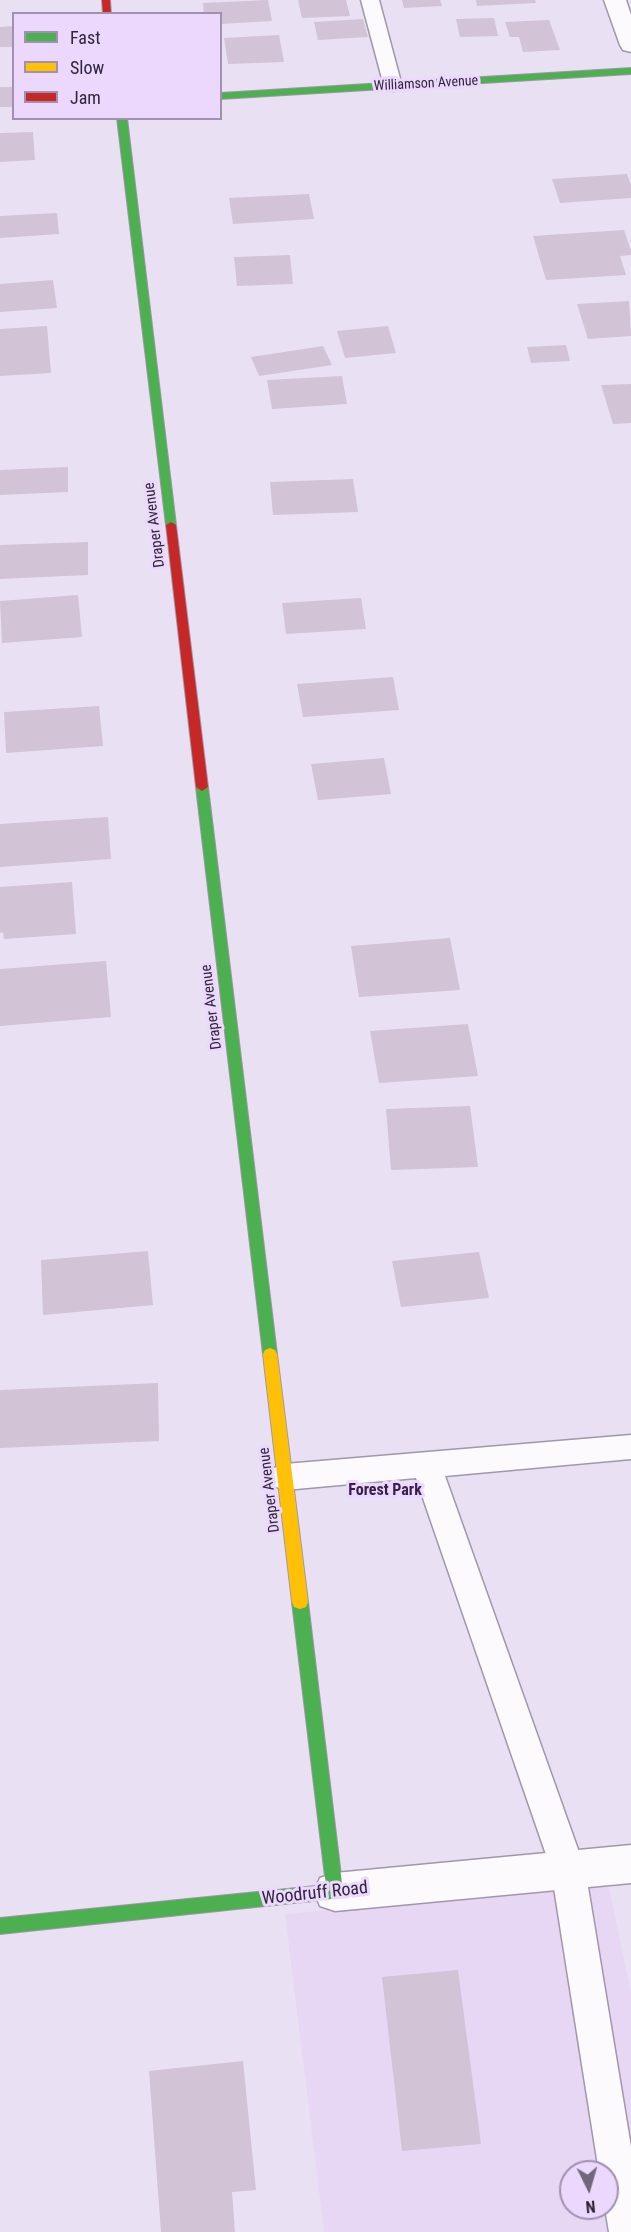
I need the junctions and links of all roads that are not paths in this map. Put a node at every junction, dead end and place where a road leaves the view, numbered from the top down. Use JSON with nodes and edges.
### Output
{"nodes":[{"id":1,"x":370,"y":0,"type":"edge"},
{"id":2,"x":615,"y":0,"type":"edge"},
{"id":3,"x":631,"y":45,"type":"edge"},
{"id":4,"x":631,"y":71,"type":"edge"},
{"id":5,"x":393,"y":86,"type":"junction"},
{"id":6,"x":222,"y":96,"type":"edge"},
{"id":7,"x":122,"y":120,"type":"edge"},
{"id":8,"x":631,"y":1447,"type":"edge"},
{"id":9,"x":426,"y":1465,"type":"junction"},
{"id":10,"x":285,"y":1477,"type":"junction"},
{"id":11,"x":631,"y":1864,"type":"edge"},
{"id":12,"x":568,"y":1869,"type":"junction"},
{"id":13,"x":335,"y":1892,"type":"junction"},
{"id":14,"x":0,"y":1926,"type":"edge"},
{"id":15,"x":627,"y":2232,"type":"edge"}],
"edges":[{"from":1,"to":5,"type":"lane"},
{"from":2,"to":3,"type":"street"},
{"from":4,"to":5,"type":"street","name":"Williamson Avenue"},
{"from":5,"to":6,"type":"street","name":"Williamson Avenue"},
{"from":7,"to":10,"type":"street","name":"Draper Avenue"},
{"from":8,"to":9,"type":"lane"},
{"from":9,"to":10,"type":"lane"},
{"from":9,"to":12,"type":"lane"},
{"from":10,"to":13,"type":"street","name":"Draper Avenue"},
{"from":11,"to":12,"type":"street","name":"Woodruff Road"},
{"from":12,"to":13,"type":"street","name":"Woodruff Road"},
{"from":12,"to":15,"type":"lane"},
{"from":13,"to":14,"type":"street","name":"Woodruff Road"}]}
